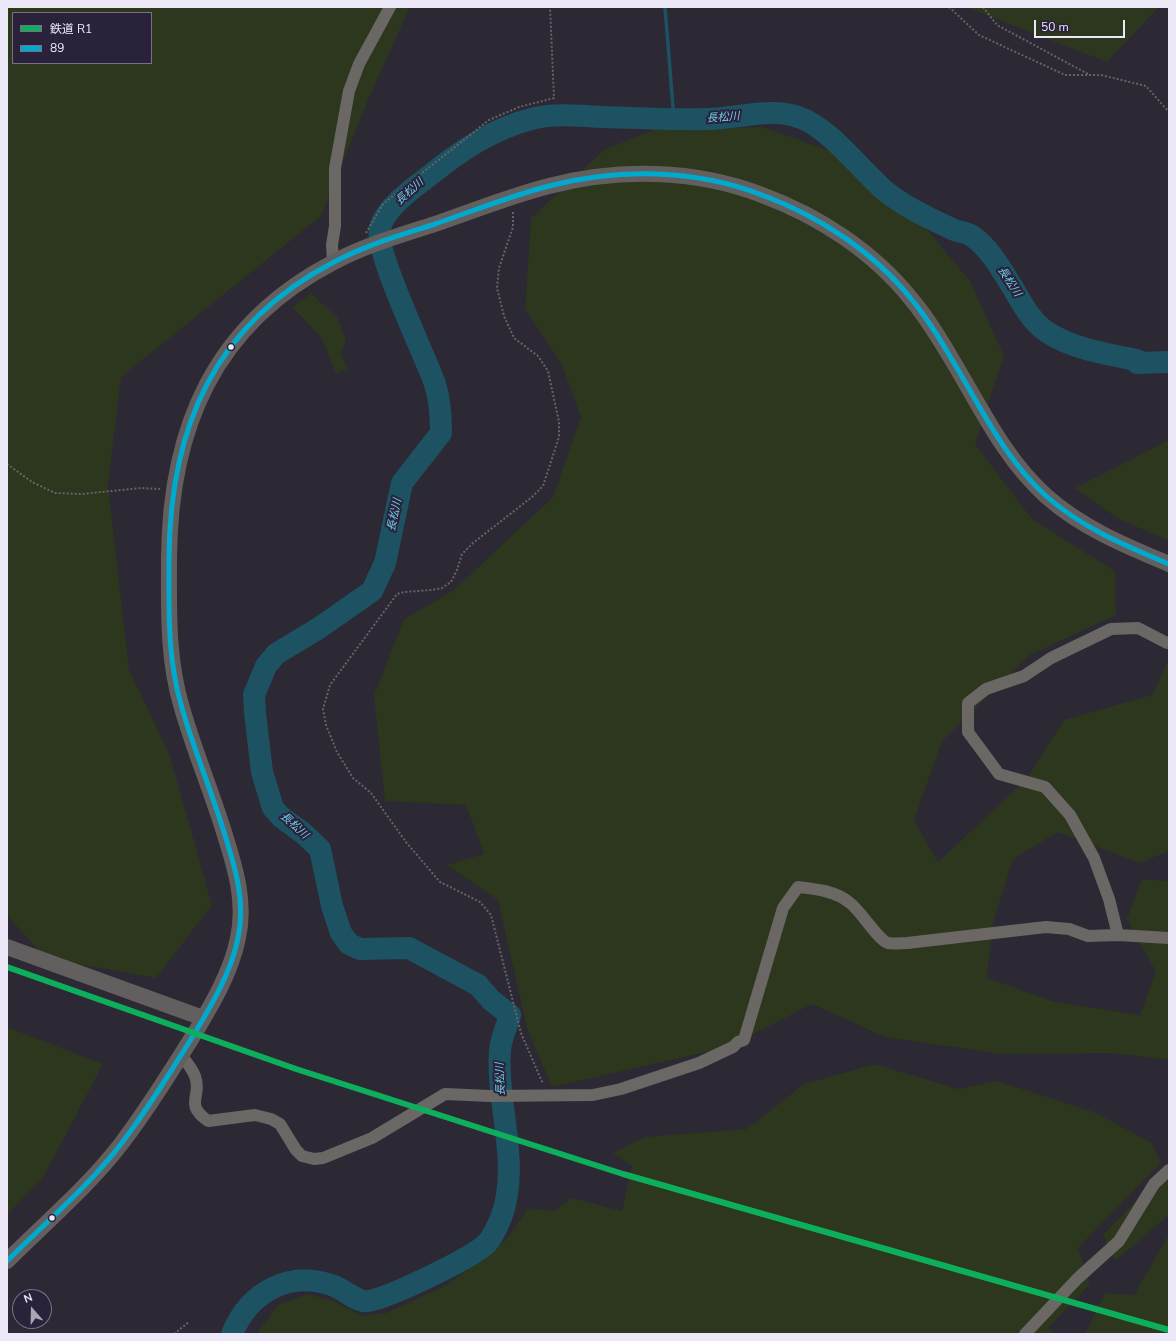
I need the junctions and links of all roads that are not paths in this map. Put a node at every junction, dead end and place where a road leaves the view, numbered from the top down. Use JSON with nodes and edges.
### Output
{"nodes":[{"id":1,"x":389,"y":8,"type":"edge"},
{"id":2,"x":332,"y":262,"type":"junction"},
{"id":3,"x":1169,"y":564,"type":"edge"},
{"id":4,"x":1169,"y":642,"type":"edge"},
{"id":5,"x":1118,"y":935,"type":"junction"},
{"id":6,"x":1169,"y":938,"type":"edge"},
{"id":7,"x":7,"y":947,"type":"edge"},
{"id":8,"x":203,"y":1018,"type":"junction"},
{"id":9,"x":181,"y":1055,"type":"junction"},
{"id":10,"x":1169,"y":1170,"type":"edge"},
{"id":11,"x":7,"y":1261,"type":"edge"},
{"id":12,"x":1025,"y":1334,"type":"edge"}],
"edges":[{"from":1,"to":2,"type":"street"},
{"from":2,"to":3,"type":"main road"},
{"from":2,"to":8,"type":"main road"},
{"from":4,"to":5,"type":"street"},
{"from":5,"to":6,"type":"street"},
{"from":5,"to":9,"type":"street"},
{"from":7,"to":8,"type":"main road"},
{"from":8,"to":9,"type":"main road"},
{"from":9,"to":11,"type":"main road"},
{"from":10,"to":12,"type":"street"}]}
